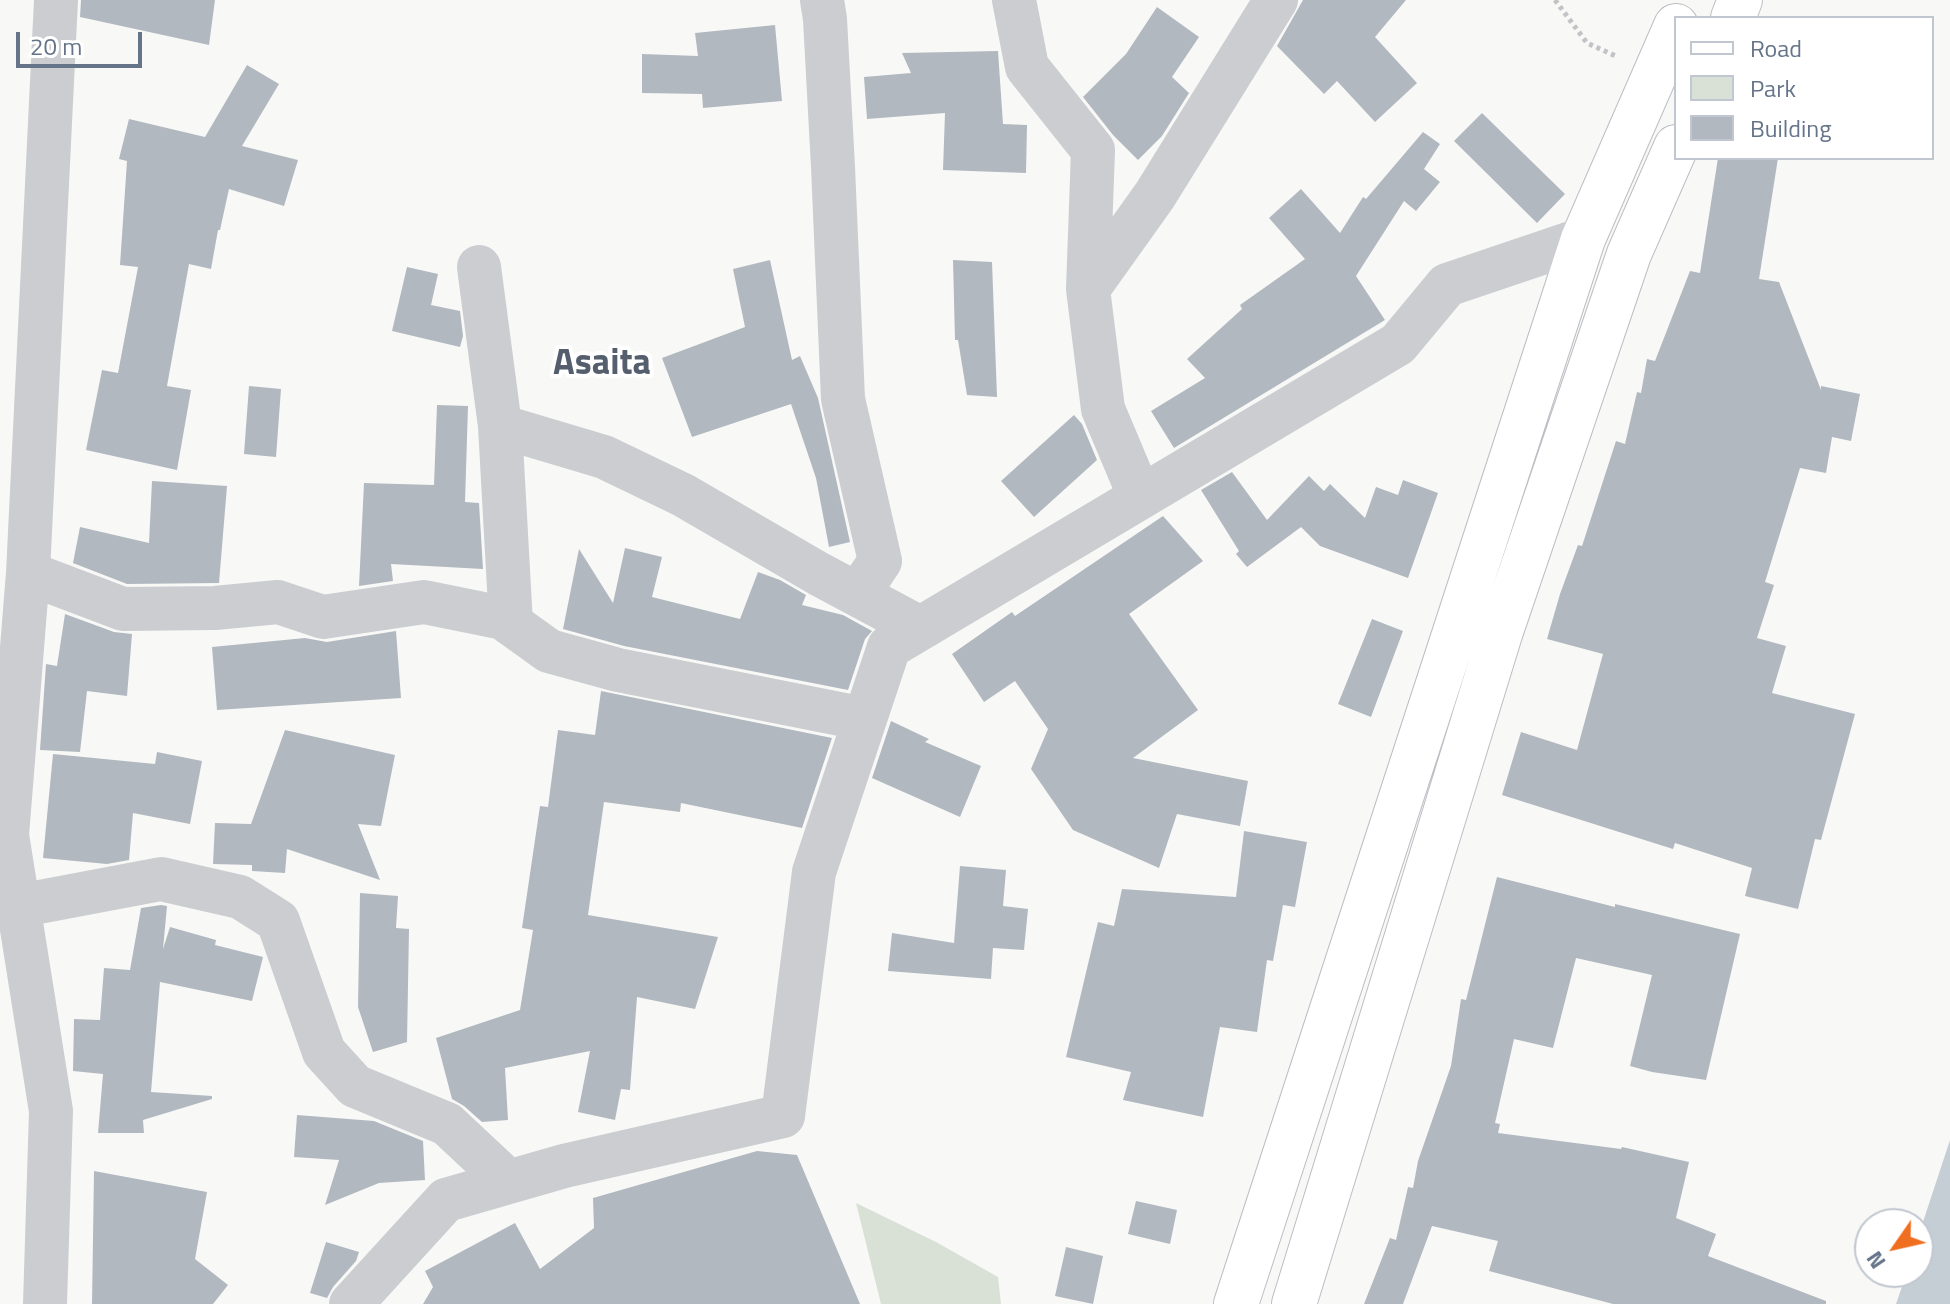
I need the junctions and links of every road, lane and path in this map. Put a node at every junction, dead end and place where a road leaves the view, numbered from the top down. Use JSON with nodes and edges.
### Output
{"nodes":[{"id":1,"x":56,"y":0,"type":"edge"},
{"id":2,"x":822,"y":0,"type":"edge"},
{"id":3,"x":1014,"y":0,"type":"edge"},
{"id":4,"x":1276,"y":0,"type":"edge"},
{"id":5,"x":1555,"y":0,"type":"edge"},
{"id":6,"x":1674,"y":30,"type":"edge"},
{"id":7,"x":1654,"y":75,"type":"junction"},
{"id":8,"x":1674,"y":152,"type":"edge"},
{"id":9,"x":1583,"y":239,"type":"junction"},
{"id":10,"x":1629,"y":254,"type":"junction"},
{"id":11,"x":479,"y":267,"type":"dead end"},
{"id":12,"x":1088,"y":289,"type":"junction"},
{"id":13,"x":500,"y":426,"type":"junction"},
{"id":14,"x":1140,"y":497,"type":"junction"},
{"id":15,"x":28,"y":573,"type":"junction"},
{"id":16,"x":858,"y":594,"type":"junction"},
{"id":17,"x":511,"y":624,"type":"junction"},
{"id":18,"x":920,"y":628,"type":"junction"},
{"id":19,"x":865,"y":719,"type":"junction"},
{"id":20,"x":3,"y":831,"type":"edge"},
{"id":21,"x":18,"y":906,"type":"junction"},
{"id":22,"x":509,"y":1182,"type":"junction"},
{"id":23,"x":45,"y":1304,"type":"edge"},
{"id":24,"x":351,"y":1304,"type":"edge"},
{"id":25,"x":1236,"y":1304,"type":"edge"},
{"id":26,"x":1294,"y":1304,"type":"edge"}],
"edges":[{"from":1,"to":15,"type":"street"},
{"from":2,"to":16,"type":"street"},
{"from":3,"to":12,"type":"street"},
{"from":4,"to":12,"type":"street"},
{"from":5,"to":7,"type":"path"},
{"from":6,"to":7,"type":"main road"},
{"from":7,"to":9,"type":"main road"},
{"from":8,"to":10,"type":"main road"},
{"from":9,"to":10,"type":"main road"},
{"from":9,"to":14,"type":"street"},
{"from":9,"to":25,"type":"main road"},
{"from":10,"to":26,"type":"main road"},
{"from":11,"to":13,"type":"street"},
{"from":12,"to":14,"type":"street"},
{"from":13,"to":16,"type":"street"},
{"from":13,"to":17,"type":"street"},
{"from":14,"to":18,"type":"street"},
{"from":15,"to":17,"type":"street"},
{"from":15,"to":20,"type":"street"},
{"from":16,"to":18,"type":"street"},
{"from":17,"to":19,"type":"street"},
{"from":18,"to":19,"type":"street"},
{"from":19,"to":22,"type":"street"},
{"from":20,"to":21,"type":"street"},
{"from":21,"to":22,"type":"street"},
{"from":21,"to":23,"type":"street"},
{"from":22,"to":24,"type":"street"}]}
